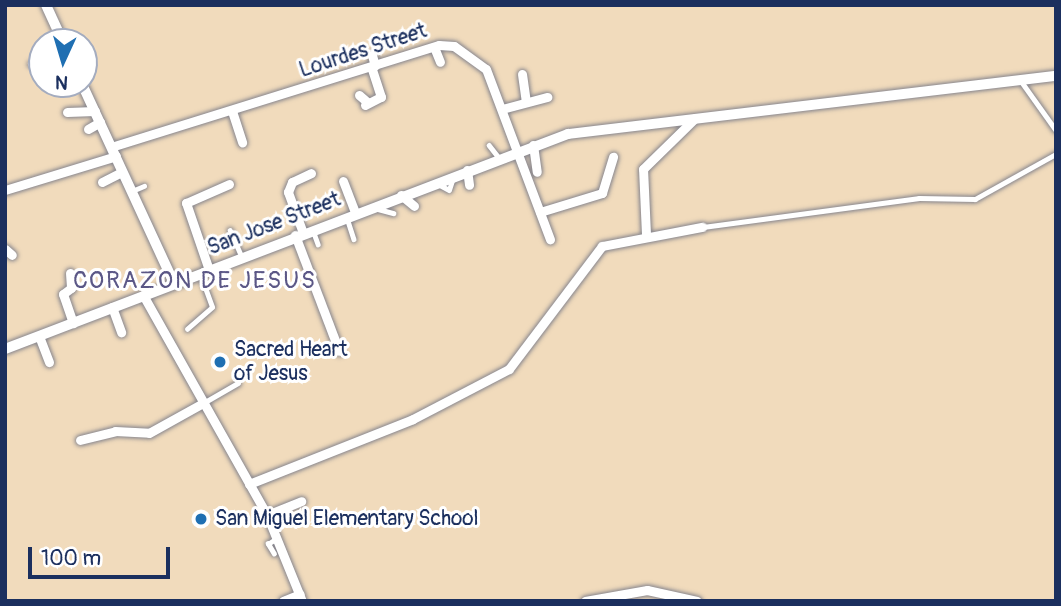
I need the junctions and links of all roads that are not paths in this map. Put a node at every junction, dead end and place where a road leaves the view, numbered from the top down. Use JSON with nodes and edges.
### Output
{"nodes":[{"id":1,"x":46,"y":5,"type":"edge"},
{"id":2,"x":56,"y":28,"type":"edge"},
{"id":3,"x":434,"y":47,"type":"junction"},
{"id":4,"x":372,"y":55,"type":"dead end"},
{"id":5,"x":439,"y":62,"type":"dead end"},
{"id":6,"x":373,"y":66,"type":"junction"},
{"id":7,"x":522,"y":74,"type":"dead end"},
{"id":8,"x":1056,"y":76,"type":"edge"},
{"id":9,"x":1020,"y":80,"type":"junction"},
{"id":10,"x":359,"y":95,"type":"dead end"},
{"id":11,"x":547,"y":97,"type":"dead end"},
{"id":12,"x":88,"y":98,"type":"edge"},
{"id":13,"x":526,"y":102,"type":"junction"},
{"id":14,"x":502,"y":109,"type":"junction"},
{"id":15,"x":232,"y":111,"type":"junction"},
{"id":16,"x":67,"y":112,"type":"dead end"},
{"id":17,"x":97,"y":117,"type":"junction"},
{"id":18,"x":696,"y":117,"type":"junction"},
{"id":19,"x":88,"y":129,"type":"dead end"},
{"id":20,"x":1056,"y":130,"type":"edge"},
{"id":21,"x":242,"y":142,"type":"dead end"},
{"id":22,"x":489,"y":145,"type":"dead end"},
{"id":23,"x":533,"y":145,"type":"junction"},
{"id":24,"x":519,"y":150,"type":"junction"},
{"id":25,"x":114,"y":152,"type":"junction"},
{"id":26,"x":1056,"y":154,"type":"edge"},
{"id":27,"x":613,"y":157,"type":"dead end"},
{"id":28,"x":499,"y":158,"type":"junction"},
{"id":29,"x":467,"y":170,"type":"junction"},
{"id":30,"x":122,"y":172,"type":"junction"},
{"id":31,"x":537,"y":172,"type":"dead end"},
{"id":32,"x":311,"y":173,"type":"dead end"},
{"id":33,"x":343,"y":181,"type":"dead end"},
{"id":34,"x":102,"y":182,"type":"dead end"},
{"id":35,"x":229,"y":184,"type":"dead end"},
{"id":36,"x":469,"y":185,"type":"dead end"},
{"id":37,"x":144,"y":186,"type":"dead end"},
{"id":38,"x":5,"y":190,"type":"edge"},
{"id":39,"x":132,"y":191,"type":"junction"},
{"id":40,"x":401,"y":195,"type":"junction"},
{"id":41,"x":376,"y":205,"type":"junction"},
{"id":42,"x":414,"y":206,"type":"dead end"},
{"id":43,"x":540,"y":212,"type":"junction"},
{"id":44,"x":393,"y":213,"type":"dead end"},
{"id":45,"x":350,"y":215,"type":"junction"},
{"id":46,"x":702,"y":227,"type":"joint"},
{"id":47,"x":230,"y":230,"type":"dead end"},
{"id":48,"x":304,"y":232,"type":"junction"},
{"id":49,"x":646,"y":234,"type":"junction"},
{"id":50,"x":354,"y":239,"type":"dead end"},
{"id":51,"x":550,"y":239,"type":"dead end"},
{"id":52,"x":318,"y":244,"type":"dead end"},
{"id":53,"x":242,"y":257,"type":"junction"},
{"id":54,"x":204,"y":272,"type":"junction"},
{"id":55,"x":69,"y":273,"type":"dead end"},
{"id":56,"x":174,"y":283,"type":"junction"},
{"id":57,"x":143,"y":295,"type":"junction"},
{"id":58,"x":112,"y":307,"type":"junction"},
{"id":59,"x":73,"y":323,"type":"junction"},
{"id":60,"x":187,"y":328,"type":"dead end"},
{"id":61,"x":121,"y":332,"type":"dead end"},
{"id":62,"x":39,"y":337,"type":"junction"},
{"id":63,"x":5,"y":349,"type":"edge"},
{"id":64,"x":339,"y":351,"type":"dead end"},
{"id":65,"x":49,"y":362,"type":"dead end"},
{"id":66,"x":238,"y":383,"type":"dead end"},
{"id":67,"x":201,"y":404,"type":"junction"},
{"id":68,"x":80,"y":440,"type":"dead end"},
{"id":69,"x":249,"y":484,"type":"junction"},
{"id":70,"x":301,"y":501,"type":"dead end"},
{"id":71,"x":267,"y":515,"type":"junction"},
{"id":72,"x":278,"y":538,"type":"junction"},
{"id":73,"x":274,"y":554,"type":"dead end"},
{"id":74,"x":301,"y":598,"type":"edge"},
{"id":75,"x":611,"y":598,"type":"edge"},
{"id":76,"x":284,"y":601,"type":"edge"},
{"id":77,"x":585,"y":601,"type":"edge"},
{"id":78,"x":697,"y":601,"type":"edge"}],
"edges":[{"from":1,"to":2,"type":"street"},
{"from":3,"to":5,"type":"street"},
{"from":3,"to":6,"type":"street","name":"Lourdes Street"},
{"from":3,"to":14,"type":"street","name":"Lourdes Street"},
{"from":4,"to":6,"type":"street"},
{"from":6,"to":10,"type":"street"},
{"from":6,"to":15,"type":"street","name":"Lourdes Street"},
{"from":7,"to":13,"type":"street"},
{"from":8,"to":9,"type":"street","name":"San Jose Street"},
{"from":9,"to":18,"type":"street","name":"San Jose Street"},
{"from":9,"to":20,"type":"lane"},
{"from":11,"to":13,"type":"street"},
{"from":12,"to":17,"type":"street"},
{"from":13,"to":14,"type":"street"},
{"from":14,"to":24,"type":"street","name":"Lourdes Street"},
{"from":15,"to":21,"type":"street"},
{"from":15,"to":25,"type":"street","name":"Lourdes Street"},
{"from":16,"to":17,"type":"street"},
{"from":17,"to":19,"type":"street"},
{"from":17,"to":25,"type":"street"},
{"from":18,"to":23,"type":"street","name":"San Jose Street"},
{"from":18,"to":49,"type":"street"},
{"from":22,"to":28,"type":"lane"},
{"from":23,"to":24,"type":"street","name":"San Jose Street"},
{"from":23,"to":31,"type":"street"},
{"from":24,"to":28,"type":"street","name":"San Jose Street"},
{"from":24,"to":43,"type":"street","name":"Lourdes Street"},
{"from":25,"to":30,"type":"street"},
{"from":25,"to":38,"type":"street","name":"Lourdes Street"},
{"from":26,"to":46,"type":"lane"},
{"from":27,"to":43,"type":"street"},
{"from":28,"to":29,"type":"street","name":"San Jose Street"},
{"from":29,"to":36,"type":"street"},
{"from":29,"to":40,"type":"street","name":"San Jose Street"},
{"from":30,"to":34,"type":"street"},
{"from":30,"to":39,"type":"street"},
{"from":32,"to":48,"type":"street"},
{"from":33,"to":45,"type":"street"},
{"from":35,"to":54,"type":"street"},
{"from":37,"to":39,"type":"lane"},
{"from":39,"to":56,"type":"street"},
{"from":40,"to":41,"type":"street","name":"San Jose Street"},
{"from":40,"to":42,"type":"street"},
{"from":41,"to":44,"type":"lane"},
{"from":41,"to":45,"type":"street","name":"San Jose Street"},
{"from":43,"to":51,"type":"street","name":"Lourdes Street"},
{"from":45,"to":48,"type":"street","name":"San Jose Street"},
{"from":45,"to":50,"type":"lane"},
{"from":46,"to":49,"type":"street"},
{"from":47,"to":53,"type":"lane"},
{"from":48,"to":52,"type":"lane"},
{"from":48,"to":53,"type":"street","name":"San Jose Street"},
{"from":48,"to":64,"type":"street"},
{"from":49,"to":69,"type":"street"},
{"from":53,"to":54,"type":"street","name":"San Jose Street"},
{"from":54,"to":56,"type":"street","name":"San Jose Street"},
{"from":54,"to":60,"type":"lane"},
{"from":55,"to":59,"type":"street"},
{"from":56,"to":57,"type":"street","name":"San Jose Street"},
{"from":57,"to":58,"type":"street","name":"San Jose Street"},
{"from":57,"to":67,"type":"street"},
{"from":58,"to":59,"type":"street","name":"San Jose Street"},
{"from":58,"to":61,"type":"street"},
{"from":59,"to":62,"type":"street","name":"San Jose Street"},
{"from":62,"to":63,"type":"street","name":"San Jose Street"},
{"from":62,"to":65,"type":"street"},
{"from":66,"to":67,"type":"lane"},
{"from":67,"to":68,"type":"street"},
{"from":67,"to":69,"type":"street"},
{"from":69,"to":71,"type":"street"},
{"from":70,"to":71,"type":"street"},
{"from":71,"to":72,"type":"street"},
{"from":72,"to":73,"type":"lane"},
{"from":72,"to":74,"type":"street"},
{"from":74,"to":76,"type":"street"},
{"from":75,"to":77,"type":"street"},
{"from":75,"to":78,"type":"street"}]}
